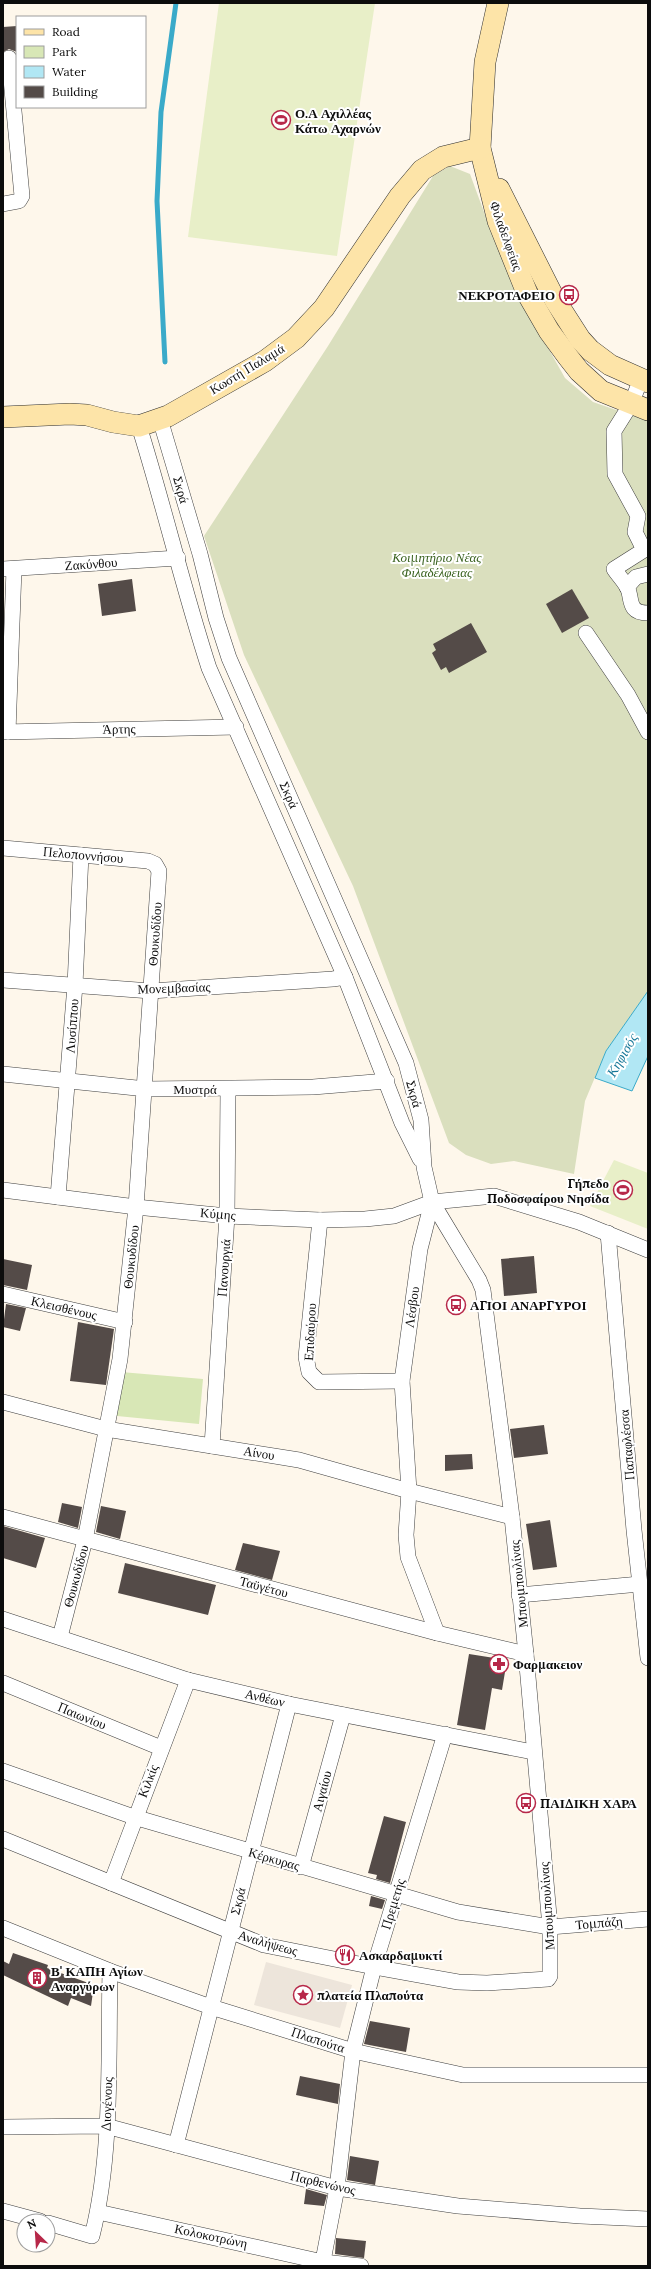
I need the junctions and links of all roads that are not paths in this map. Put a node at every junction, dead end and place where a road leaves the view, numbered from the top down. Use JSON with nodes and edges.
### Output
{"nodes":[{"id":1,"x":498,"y":3,"type":"edge"},
{"id":2,"x":10,"y":58,"type":"edge"},
{"id":3,"x":480,"y":148,"type":"junction"},
{"id":4,"x":10,"y":149,"type":"edge"},
{"id":5,"x":3,"y":204,"type":"edge"},
{"id":6,"x":644,"y":381,"type":"edge"},
{"id":7,"x":640,"y":407,"type":"edge"},
{"id":8,"x":3,"y":417,"type":"edge"},
{"id":9,"x":160,"y":419,"type":"junction"},
{"id":10,"x":139,"y":426,"type":"junction"},
{"id":11,"x":643,"y":518,"type":"edge"},
{"id":12,"x":178,"y":558,"type":"junction"},
{"id":13,"x":8,"y":569,"type":"edge"},
{"id":14,"x":648,"y":574,"type":"edge"},
{"id":15,"x":627,"y":587,"type":"junction"},
{"id":16,"x":648,"y":613,"type":"edge"},
{"id":17,"x":586,"y":633,"type":"dead end"},
{"id":18,"x":236,"y":727,"type":"junction"},
{"id":19,"x":6,"y":732,"type":"edge"},
{"id":20,"x":648,"y":732,"type":"edge"},
{"id":21,"x":3,"y":848,"type":"edge"},
{"id":22,"x":81,"y":856,"type":"junction"},
{"id":23,"x":159,"y":871,"type":"joint"},
{"id":24,"x":345,"y":977,"type":"junction"},
{"id":25,"x":3,"y":980,"type":"edge"},
{"id":26,"x":75,"y":985,"type":"junction"},
{"id":27,"x":151,"y":990,"type":"junction"},
{"id":28,"x":3,"y":1074,"type":"edge"},
{"id":29,"x":387,"y":1081,"type":"junction"},
{"id":30,"x":68,"y":1082,"type":"junction"},
{"id":31,"x":146,"y":1089,"type":"junction"},
{"id":32,"x":228,"y":1089,"type":"junction"},
{"id":33,"x":424,"y":1167,"type":"junction"},
{"id":34,"x":3,"y":1190,"type":"edge"},
{"id":35,"x":58,"y":1197,"type":"junction"},
{"id":36,"x":432,"y":1202,"type":"junction"},
{"id":37,"x":136,"y":1207,"type":"junction"},
{"id":38,"x":227,"y":1216,"type":"junction"},
{"id":39,"x":320,"y":1220,"type":"junction"},
{"id":40,"x":608,"y":1232,"type":"junction"},
{"id":41,"x":648,"y":1250,"type":"edge"},
{"id":42,"x":3,"y":1294,"type":"edge"},
{"id":43,"x":125,"y":1322,"type":"junction"},
{"id":44,"x":402,"y":1381,"type":"junction"},
{"id":45,"x":3,"y":1402,"type":"edge"},
{"id":46,"x":106,"y":1429,"type":"junction"},
{"id":47,"x":212,"y":1446,"type":"junction"},
{"id":48,"x":409,"y":1491,"type":"junction"},
{"id":49,"x":3,"y":1517,"type":"edge"},
{"id":50,"x":512,"y":1517,"type":"junction"},
{"id":51,"x":641,"y":1530,"type":"edge"},
{"id":52,"x":85,"y":1540,"type":"junction"},
{"id":53,"x":640,"y":1584,"type":"junction"},
{"id":54,"x":519,"y":1595,"type":"junction"},
{"id":55,"x":3,"y":1619,"type":"edge"},
{"id":56,"x":437,"y":1633,"type":"junction"},
{"id":57,"x":60,"y":1637,"type":"junction"},
{"id":58,"x":526,"y":1654,"type":"junction"},
{"id":59,"x":648,"y":1658,"type":"edge"},
{"id":60,"x":188,"y":1680,"type":"junction"},
{"id":61,"x":3,"y":1683,"type":"edge"},
{"id":62,"x":288,"y":1704,"type":"junction"},
{"id":63,"x":343,"y":1715,"type":"junction"},
{"id":64,"x":445,"y":1734,"type":"junction"},
{"id":65,"x":161,"y":1748,"type":"junction"},
{"id":66,"x":533,"y":1752,"type":"junction"},
{"id":67,"x":3,"y":1771,"type":"edge"},
{"id":68,"x":134,"y":1817,"type":"junction"},
{"id":69,"x":3,"y":1840,"type":"edge"},
{"id":70,"x":250,"y":1853,"type":"junction"},
{"id":71,"x":301,"y":1867,"type":"junction"},
{"id":72,"x":111,"y":1884,"type":"junction"},
{"id":73,"x":395,"y":1894,"type":"junction"},
{"id":74,"x":648,"y":1919,"type":"edge"},
{"id":75,"x":550,"y":1927,"type":"junction"},
{"id":76,"x":3,"y":1928,"type":"edge"},
{"id":77,"x":230,"y":1932,"type":"junction"},
{"id":78,"x":374,"y":1967,"type":"junction"},
{"id":79,"x":110,"y":1972,"type":"junction"},
{"id":80,"x":548,"y":1979,"type":"joint"},
{"id":81,"x":211,"y":2007,"type":"junction"},
{"id":82,"x":353,"y":2052,"type":"junction"},
{"id":83,"x":648,"y":2074,"type":"edge"},
{"id":84,"x":106,"y":2126,"type":"junction"},
{"id":85,"x":3,"y":2127,"type":"edge"},
{"id":86,"x":176,"y":2145,"type":"junction"},
{"id":87,"x":337,"y":2188,"type":"junction"},
{"id":88,"x":3,"y":2211,"type":"edge"},
{"id":89,"x":98,"y":2212,"type":"junction"},
{"id":90,"x":16,"y":2215,"type":"edge"},
{"id":91,"x":648,"y":2219,"type":"edge"},
{"id":92,"x":56,"y":2225,"type":"edge"},
{"id":93,"x":322,"y":2264,"type":"edge"},
{"id":94,"x":361,"y":2266,"type":"edge"}],
"edges":[{"from":1,"to":3,"type":"main road","name":"Φιλαδελφείας"},
{"from":2,"to":4,"type":"street"},
{"from":3,"to":6,"type":"main road","name":"Φιλαδελφείας"},
{"from":3,"to":7,"type":"main road","name":"Φιλαδελφείας"},
{"from":3,"to":9,"type":"main road","name":"Κωστή Παλαμά"},
{"from":4,"to":5,"type":"street"},
{"from":6,"to":7,"type":"street"},
{"from":7,"to":11,"type":"street"},
{"from":8,"to":10,"type":"main road","name":"Κωστή Παλαμά"},
{"from":9,"to":10,"type":"main road","name":"Κωστή Παλαμά"},
{"from":9,"to":33,"type":"street","name":"Σκρά"},
{"from":10,"to":12,"type":"street","name":"Σκρά"},
{"from":11,"to":15,"type":"street"},
{"from":12,"to":13,"type":"street","name":"Ζακύνθου"},
{"from":12,"to":18,"type":"street","name":"Σκρά"},
{"from":13,"to":19,"type":"street"},
{"from":14,"to":15,"type":"street"},
{"from":15,"to":16,"type":"street"},
{"from":17,"to":20,"type":"street"},
{"from":18,"to":19,"type":"street","name":"Άρτης"},
{"from":18,"to":24,"type":"street","name":"Σκρά"},
{"from":21,"to":22,"type":"street","name":"Πελοποννήσου"},
{"from":22,"to":23,"type":"street","name":"Πελοποννήσου"},
{"from":22,"to":26,"type":"street","name":"Λυσίππου"},
{"from":23,"to":27,"type":"street","name":"Θουκυδίδου"},
{"from":24,"to":27,"type":"street","name":"Μονεμβασίας"},
{"from":24,"to":29,"type":"street","name":"Σκρά"},
{"from":25,"to":26,"type":"street","name":"Μονεμβασίας"},
{"from":26,"to":27,"type":"street","name":"Μονεμβασίας"},
{"from":26,"to":30,"type":"street","name":"Λυσίππου"},
{"from":27,"to":31,"type":"street","name":"Θουκυδίδου"},
{"from":28,"to":30,"type":"street","name":"Μυστρά"},
{"from":29,"to":32,"type":"street","name":"Μυστρά"},
{"from":29,"to":33,"type":"street","name":"Σκρά"},
{"from":30,"to":31,"type":"street","name":"Μυστρά"},
{"from":30,"to":35,"type":"street","name":"Λυσίππου"},
{"from":31,"to":32,"type":"street","name":"Μυστρά"},
{"from":31,"to":37,"type":"street","name":"Θουκυδίδου"},
{"from":32,"to":38,"type":"street","name":"Πανουργιά"},
{"from":33,"to":36,"type":"street","name":"Σκρά"},
{"from":34,"to":35,"type":"street","name":"Κύμης"},
{"from":35,"to":37,"type":"street","name":"Κύμης"},
{"from":36,"to":39,"type":"street","name":"Κύμης"},
{"from":36,"to":40,"type":"street"},
{"from":36,"to":44,"type":"street","name":"Λέσβου"},
{"from":36,"to":50,"type":"street","name":"Μπουμπουλίνας"},
{"from":37,"to":38,"type":"street","name":"Κύμης"},
{"from":37,"to":43,"type":"street","name":"Θουκυδίδου"},
{"from":38,"to":39,"type":"street","name":"Κύμης"},
{"from":38,"to":47,"type":"street","name":"Πανουργιά"},
{"from":39,"to":44,"type":"street","name":"Επιδαύρου"},
{"from":40,"to":41,"type":"street"},
{"from":40,"to":51,"type":"street","name":"Παπαφλέσσα"},
{"from":42,"to":43,"type":"street","name":"Κλεισθένους"},
{"from":43,"to":46,"type":"street","name":"Θουκυδίδου"},
{"from":44,"to":48,"type":"street","name":"Λέσβου"},
{"from":45,"to":46,"type":"street","name":"Αίνου"},
{"from":46,"to":47,"type":"street","name":"Αίνου"},
{"from":46,"to":52,"type":"street","name":"Θουκυδίδου"},
{"from":47,"to":48,"type":"street","name":"Αίνου"},
{"from":48,"to":50,"type":"street","name":"Αίνου"},
{"from":48,"to":56,"type":"street","name":"Λέσβου"},
{"from":49,"to":52,"type":"street","name":"Ταϋγέτου"},
{"from":50,"to":54,"type":"street","name":"Μπουμπουλίνας"},
{"from":51,"to":53,"type":"street","name":"Παπαφλέσσα"},
{"from":52,"to":56,"type":"street","name":"Ταϋγέτου"},
{"from":52,"to":57,"type":"street","name":"Θουκυδίδου"},
{"from":53,"to":54,"type":"street"},
{"from":53,"to":59,"type":"street","name":"Παπαφλέσσα"},
{"from":54,"to":58,"type":"street","name":"Μπουμπουλίνας"},
{"from":55,"to":57,"type":"street","name":"Ανθέων"},
{"from":56,"to":58,"type":"street","name":"Ταϋγέτου"},
{"from":57,"to":60,"type":"street","name":"Ανθέων"},
{"from":58,"to":66,"type":"street","name":"Μπουμπουλίνας"},
{"from":60,"to":62,"type":"street","name":"Ανθέων"},
{"from":60,"to":65,"type":"street","name":"Κιλκίς"},
{"from":61,"to":65,"type":"street","name":"Παιωνίου"},
{"from":62,"to":63,"type":"street","name":"Ανθέων"},
{"from":62,"to":70,"type":"street","name":"Σκρά"},
{"from":63,"to":64,"type":"street","name":"Ανθέων"},
{"from":63,"to":71,"type":"street","name":"Αιγαίου"},
{"from":64,"to":66,"type":"street","name":"Ανθέων"},
{"from":64,"to":73,"type":"street","name":"Πρεμετής"},
{"from":65,"to":68,"type":"street","name":"Κιλκίς"},
{"from":66,"to":75,"type":"street","name":"Μπουμπουλίνας"},
{"from":67,"to":68,"type":"street","name":"Κέρκυρας"},
{"from":68,"to":70,"type":"street","name":"Κέρκυρας"},
{"from":68,"to":72,"type":"street","name":"Κιλκίς"},
{"from":69,"to":72,"type":"street","name":"Αναλήψεως"},
{"from":70,"to":71,"type":"street","name":"Κέρκυρας"},
{"from":70,"to":77,"type":"street","name":"Σκρά"},
{"from":71,"to":73,"type":"street","name":"Κέρκυρας"},
{"from":72,"to":77,"type":"street","name":"Αναλήψεως"},
{"from":73,"to":75,"type":"street","name":"Κέρκυρας"},
{"from":73,"to":78,"type":"street","name":"Πρεμετής"},
{"from":74,"to":75,"type":"street","name":"Τομπάζη"},
{"from":75,"to":80,"type":"street","name":"Μπουμπουλίνας"},
{"from":76,"to":79,"type":"street","name":"Πλαπούτα"},
{"from":77,"to":78,"type":"street","name":"Αναλήψεως"},
{"from":77,"to":81,"type":"street","name":"Σκρά"},
{"from":78,"to":80,"type":"street","name":"Αναλήψεως"},
{"from":78,"to":82,"type":"street","name":"Πρεμετής"},
{"from":79,"to":81,"type":"street","name":"Πλαπούτα"},
{"from":79,"to":84,"type":"street","name":"Διογένους"},
{"from":81,"to":82,"type":"street","name":"Πλαπούτα"},
{"from":81,"to":86,"type":"street","name":"Σκρά"},
{"from":82,"to":83,"type":"street","name":"Πλαπούτα"},
{"from":82,"to":87,"type":"street","name":"Πρεμετής"},
{"from":84,"to":85,"type":"street","name":"Παρθενώνος"},
{"from":84,"to":86,"type":"street","name":"Παρθενώνος"},
{"from":84,"to":89,"type":"street","name":"Διογένους"},
{"from":86,"to":87,"type":"street","name":"Παρθενώνος"},
{"from":87,"to":91,"type":"street","name":"Παρθενώνος"},
{"from":87,"to":93,"type":"street","name":"Πρεμετής"},
{"from":88,"to":90,"type":"street"},
{"from":89,"to":92,"type":"street","name":"Διογένους"},
{"from":89,"to":93,"type":"street","name":"Κολοκοτρώνη"},
{"from":93,"to":94,"type":"street","name":"Κολοκοτρώνη"}]}
